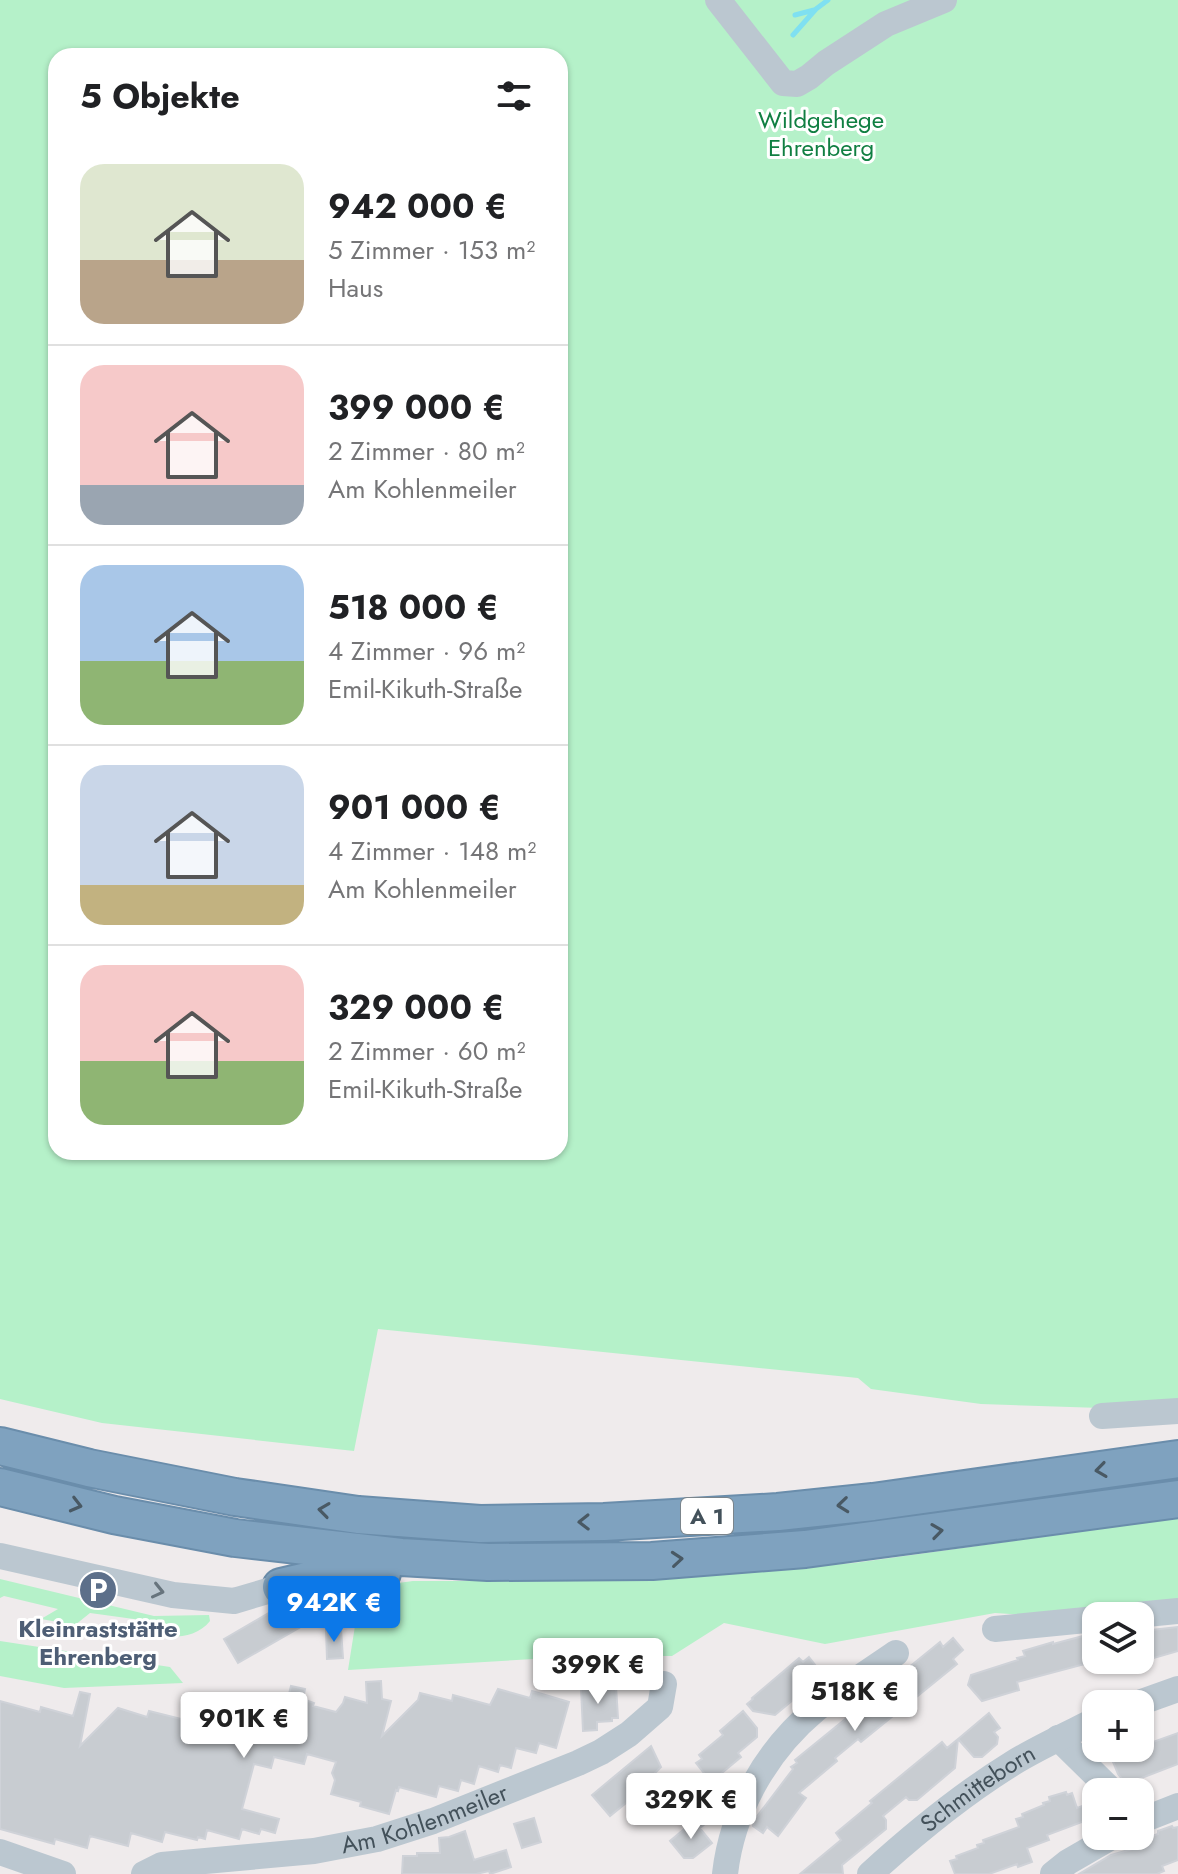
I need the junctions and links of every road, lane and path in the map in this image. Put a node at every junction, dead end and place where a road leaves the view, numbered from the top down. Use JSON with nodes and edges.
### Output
{"nodes":[{"id":1,"x":718,"y":0,"type":"edge"},
{"id":2,"x":944,"y":0,"type":"edge"},
{"id":3,"x":1178,"y":1411,"type":"edge"},
{"id":4,"x":1102,"y":1416,"type":"dead end"},
{"id":5,"x":0,"y":1446,"type":"edge"},
{"id":6,"x":1178,"y":1459,"type":"edge"},
{"id":7,"x":0,"y":1487,"type":"edge"},
{"id":8,"x":1178,"y":1499,"type":"edge"},
{"id":9,"x":0,"y":1556,"type":"edge"},
{"id":10,"x":488,"y":1562,"type":"junction"},
{"id":11,"x":281,"y":1587,"type":"joint"},
{"id":12,"x":1178,"y":1611,"type":"edge"},
{"id":13,"x":1154,"y":1613,"type":"edge"},
{"id":14,"x":1082,"y":1620,"type":"edge"},
{"id":15,"x":995,"y":1629,"type":"dead end"},
{"id":16,"x":896,"y":1653,"type":"dead end"},
{"id":17,"x":664,"y":1684,"type":"dead end"},
{"id":18,"x":1178,"y":1689,"type":"edge"},
{"id":19,"x":1154,"y":1698,"type":"edge"},
{"id":20,"x":1082,"y":1727,"type":"edge"},
{"id":21,"x":1058,"y":1738,"type":"junction"},
{"id":22,"x":1099,"y":1778,"type":"edge"},
{"id":23,"x":1178,"y":1806,"type":"edge"},
{"id":24,"x":1154,"y":1815,"type":"edge"},
{"id":25,"x":1089,"y":1850,"type":"edge"},
{"id":26,"x":0,"y":1852,"type":"edge"},
{"id":27,"x":272,"y":1864,"type":"edge"},
{"id":28,"x":63,"y":1874,"type":"edge"},
{"id":29,"x":144,"y":1874,"type":"edge"},
{"id":30,"x":725,"y":1874,"type":"edge"},
{"id":31,"x":870,"y":1874,"type":"edge"},
{"id":32,"x":1053,"y":1874,"type":"edge"}],
"edges":[{"from":1,"to":2,"type":"street"},
{"from":3,"to":4,"type":"street"},
{"from":6,"to":5,"type":"highway","number":"A 1","one_way":true},
{"from":7,"to":10,"type":"highway","number":"A 1","one_way":true},
{"from":10,"to":8,"type":"highway","number":"A 1","one_way":true},
{"from":9,"to":11,"type":"street","one_way":true},
{"from":10,"to":11,"type":"highway"},
{"from":12,"to":13,"type":"street"},
{"from":14,"to":15,"type":"street"},
{"from":16,"to":30,"type":"street"},
{"from":17,"to":27,"type":"street","name":"Am Kohlenmeiler"},
{"from":18,"to":19,"type":"street"},
{"from":20,"to":21,"type":"street","name":"Schmitteborn"},
{"from":21,"to":22,"type":"street"},
{"from":21,"to":31,"type":"street","name":"Schmitteborn"},
{"from":23,"to":24,"type":"street"},
{"from":25,"to":32,"type":"street"},
{"from":26,"to":28,"type":"street"},
{"from":27,"to":29,"type":"street","name":"Am Kohlenmeiler"}]}
